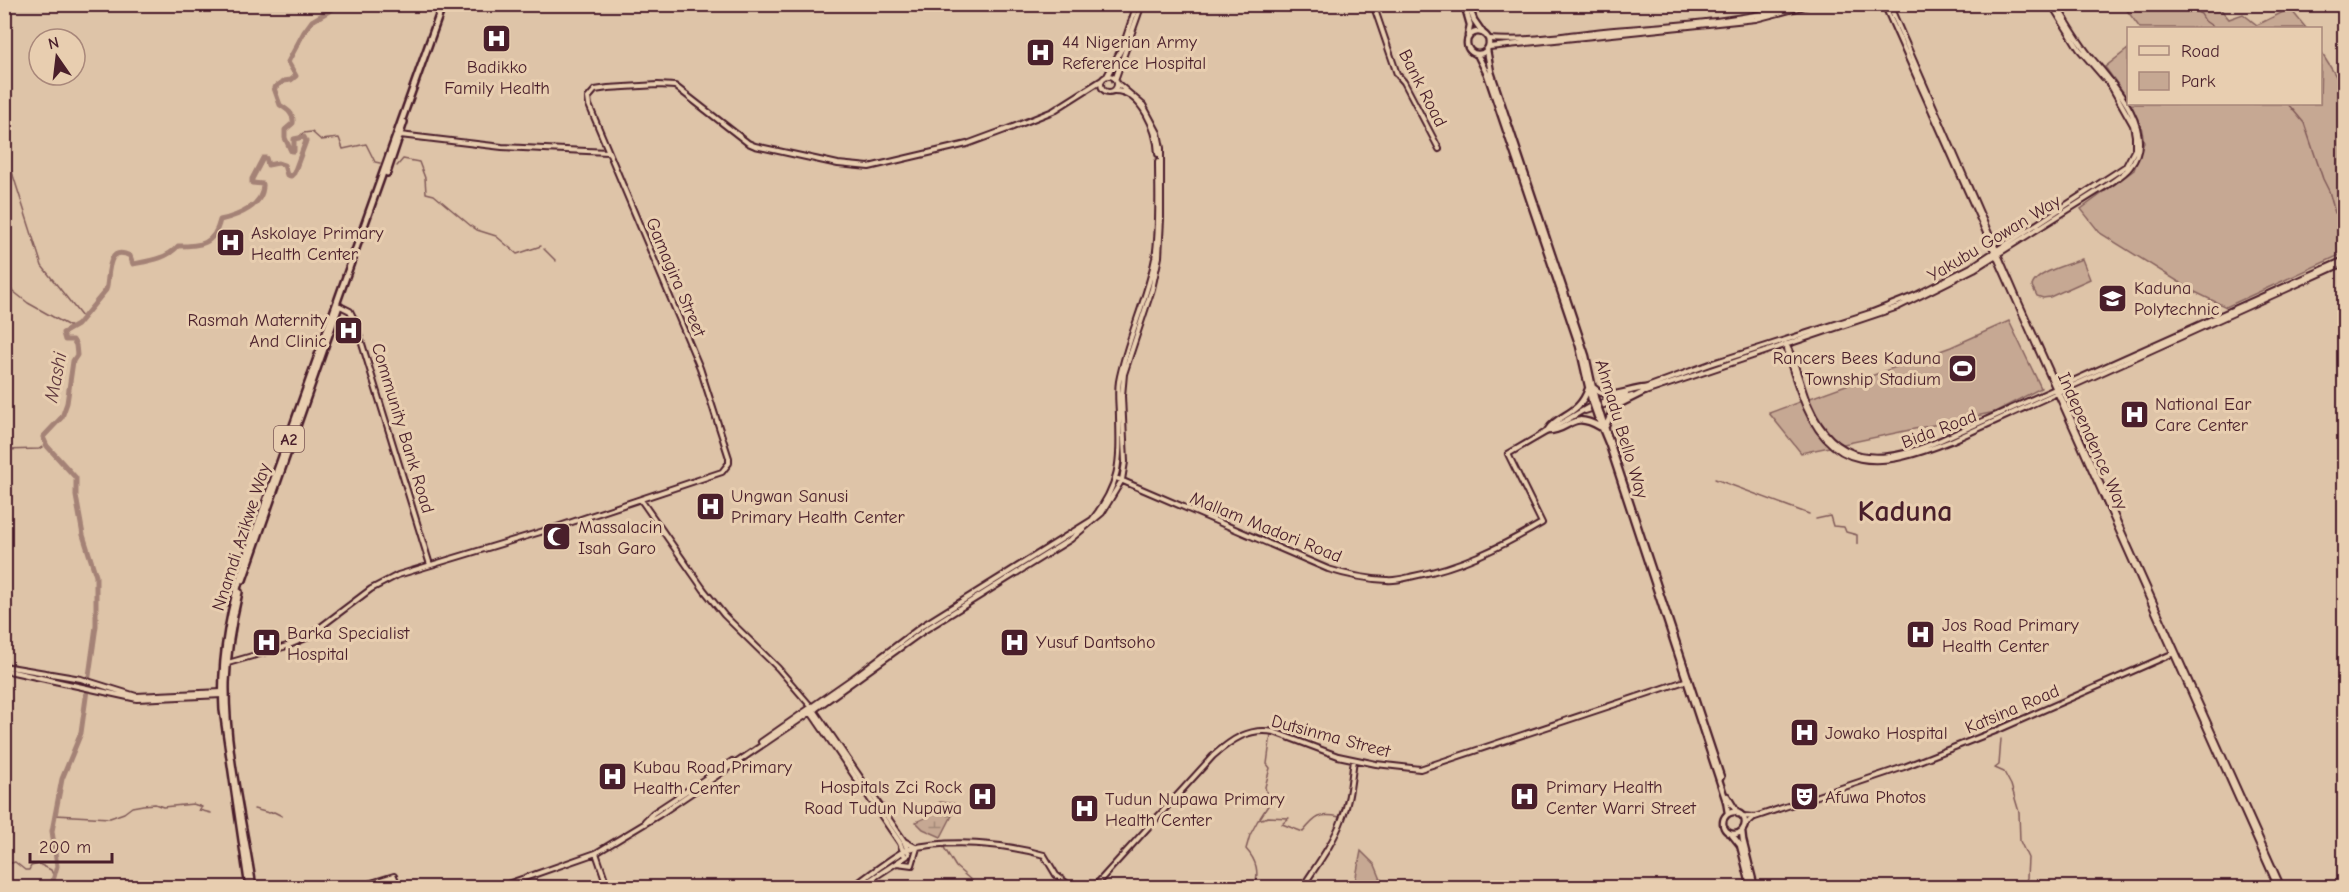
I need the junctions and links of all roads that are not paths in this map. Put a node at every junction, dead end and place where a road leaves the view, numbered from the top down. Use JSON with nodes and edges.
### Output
{"nodes":[{"id":1,"x":445,"y":4,"type":"edge"},
{"id":2,"x":1140,"y":4,"type":"edge"},
{"id":3,"x":1373,"y":4,"type":"edge"},
{"id":4,"x":1464,"y":4,"type":"edge"},
{"id":5,"x":1468,"y":4,"type":"edge"},
{"id":6,"x":1801,"y":4,"type":"edge"},
{"id":7,"x":1813,"y":4,"type":"edge"},
{"id":8,"x":1884,"y":4,"type":"edge"},
{"id":9,"x":1888,"y":4,"type":"edge"},
{"id":10,"x":2051,"y":4,"type":"edge"},
{"id":11,"x":2056,"y":4,"type":"edge"},
{"id":12,"x":2343,"y":5,"type":"edge"},
{"id":13,"x":2344,"y":12,"type":"edge"},
{"id":14,"x":1755,"y":17,"type":"junction"},
{"id":15,"x":1483,"y":33,"type":"junction"},
{"id":16,"x":1468,"y":36,"type":"junction"},
{"id":17,"x":1489,"y":39,"type":"junction"},
{"id":18,"x":1488,"y":48,"type":"junction"},
{"id":19,"x":1477,"y":54,"type":"junction"},
{"id":20,"x":1107,"y":76,"type":"junction"},
{"id":21,"x":1102,"y":80,"type":"junction"},
{"id":22,"x":1116,"y":81,"type":"junction"},
{"id":23,"x":1102,"y":89,"type":"junction"},
{"id":24,"x":1085,"y":90,"type":"junction"},
{"id":25,"x":1114,"y":91,"type":"junction"},
{"id":26,"x":398,"y":135,"type":"junction"},
{"id":27,"x":1439,"y":149,"type":"dead end"},
{"id":28,"x":608,"y":152,"type":"junction"},
{"id":29,"x":1992,"y":244,"type":"junction"},
{"id":30,"x":1999,"y":251,"type":"junction"},
{"id":31,"x":1988,"y":258,"type":"junction"},
{"id":32,"x":2000,"y":261,"type":"junction"},
{"id":33,"x":2344,"y":262,"type":"edge"},
{"id":34,"x":340,"y":306,"type":"junction"},
{"id":35,"x":1785,"y":343,"type":"junction"},
{"id":36,"x":1590,"y":387,"type":"junction"},
{"id":37,"x":1645,"y":390,"type":"junction"},
{"id":38,"x":2057,"y":391,"type":"junction"},
{"id":39,"x":1603,"y":427,"type":"junction"},
{"id":40,"x":1547,"y":431,"type":"junction"},
{"id":41,"x":1116,"y":478,"type":"junction"},
{"id":42,"x":1122,"y":480,"type":"junction"},
{"id":43,"x":641,"y":500,"type":"junction"},
{"id":44,"x":1542,"y":523,"type":"joint"},
{"id":45,"x":4,"y":547,"type":"edge"},
{"id":46,"x":252,"y":547,"type":"junction"},
{"id":47,"x":430,"y":565,"type":"junction"},
{"id":48,"x":4,"y":600,"type":"edge"},
{"id":49,"x":2174,"y":653,"type":"junction"},
{"id":50,"x":228,"y":663,"type":"junction"},
{"id":51,"x":4,"y":668,"type":"edge"},
{"id":52,"x":1685,"y":681,"type":"junction"},
{"id":53,"x":222,"y":694,"type":"junction"},
{"id":54,"x":811,"y":709,"type":"junction"},
{"id":55,"x":1354,"y":759,"type":"junction"},
{"id":56,"x":1740,"y":815,"type":"junction"},
{"id":57,"x":1725,"y":817,"type":"junction"},
{"id":58,"x":1755,"y":817,"type":"junction"},
{"id":59,"x":1743,"y":828,"type":"junction"},
{"id":60,"x":1730,"y":834,"type":"junction"},
{"id":61,"x":902,"y":842,"type":"junction"},
{"id":62,"x":916,"y":849,"type":"junction"},
{"id":63,"x":596,"y":853,"type":"junction"},
{"id":64,"x":906,"y":853,"type":"junction"},
{"id":65,"x":898,"y":855,"type":"junction"},
{"id":66,"x":896,"y":863,"type":"junction"},
{"id":67,"x":251,"y":888,"type":"edge"},
{"id":68,"x":355,"y":888,"type":"edge"},
{"id":69,"x":399,"y":888,"type":"edge"},
{"id":70,"x":496,"y":888,"type":"edge"},
{"id":71,"x":608,"y":888,"type":"edge"},
{"id":72,"x":851,"y":888,"type":"edge"},
{"id":73,"x":858,"y":888,"type":"edge"},
{"id":74,"x":1073,"y":888,"type":"edge"},
{"id":75,"x":1093,"y":888,"type":"edge"},
{"id":76,"x":1302,"y":888,"type":"edge"},
{"id":77,"x":1753,"y":888,"type":"edge"},
{"id":78,"x":2280,"y":888,"type":"edge"}],
"edges":[{"from":1,"to":26,"type":"highway","name":"Nnamdi Azikwe Way","number":"A2"},
{"from":2,"to":20,"type":"street"},
{"from":2,"to":22,"type":"street"},
{"from":3,"to":27,"type":"street","name":"Bank Road"},
{"from":4,"to":16,"type":"main road"},
{"from":5,"to":15,"type":"main road"},
{"from":6,"to":14,"type":"street"},
{"from":7,"to":14,"type":"street"},
{"from":8,"to":29,"type":"street","name":"Independence Way"},
{"from":9,"to":29,"type":"street","name":"Independence Way"},
{"from":10,"to":30,"type":"street","name":"Yakubu Gowan Way"},
{"from":11,"to":30,"type":"street","name":"Yakubu Gowan Way"},
{"from":12,"to":13,"type":"street"},
{"from":14,"to":17,"type":"street"},
{"from":14,"to":18,"type":"street"},
{"from":15,"to":16,"type":"main road"},
{"from":15,"to":17,"type":"main road"},
{"from":16,"to":19,"type":"main road"},
{"from":17,"to":18,"type":"main road"},
{"from":18,"to":19,"type":"main road"},
{"from":18,"to":36,"type":"main road","name":"Ahmadu Bello Way"},
{"from":19,"to":36,"type":"main road","name":"Ahmadu Bello Way"},
{"from":20,"to":21,"type":"street"},
{"from":20,"to":22,"type":"street"},
{"from":21,"to":23,"type":"street"},
{"from":21,"to":24,"type":"street","name":"Gamagira Street"},
{"from":22,"to":25,"type":"street"},
{"from":22,"to":42,"type":"street"},
{"from":23,"to":24,"type":"street","name":"Gamagira Street"},
{"from":23,"to":25,"type":"street"},
{"from":24,"to":28,"type":"street","name":"Gamagira Street"},
{"from":25,"to":41,"type":"street"},
{"from":26,"to":28,"type":"street"},
{"from":26,"to":34,"type":"highway","name":"Nnamdi Azikwe Way","number":"A2"},
{"from":26,"to":46,"type":"highway","name":"Nnamdi Azikwe Way","number":"A2"},
{"from":28,"to":43,"type":"street","name":"Gamagira Street"},
{"from":29,"to":30,"type":"street","name":"Independence Way"},
{"from":29,"to":31,"type":"street"},
{"from":30,"to":31,"type":"street","name":"Yakubu Gowan Way"},
{"from":30,"to":32,"type":"street","name":"Independence Way"},
{"from":31,"to":32,"type":"street"},
{"from":31,"to":35,"type":"street","name":"Yakubu Gowan Way"},
{"from":32,"to":38,"type":"street","name":"Independence Way"},
{"from":33,"to":38,"type":"street","name":"Bida Road"},
{"from":34,"to":46,"type":"highway","name":"Nnamdi Azikwe Way","number":"A2"},
{"from":34,"to":47,"type":"street","name":"Community Bank Road"},
{"from":35,"to":37,"type":"street","name":"Yakubu Gowan Way"},
{"from":35,"to":38,"type":"street","name":"Bida Road"},
{"from":36,"to":37,"type":"main road"},
{"from":36,"to":39,"type":"main road","name":"Ahmadu Bello Way","bridge":true},
{"from":36,"to":40,"type":"main road"},
{"from":37,"to":39,"type":"main road"},
{"from":37,"to":40,"type":"street","name":"Yakubu Gowan Way"},
{"from":38,"to":49,"type":"street","name":"Independence Way"},
{"from":38,"to":78,"type":"street","name":"Independence Way"},
{"from":39,"to":40,"type":"main road"},
{"from":39,"to":52,"type":"main road","name":"Ahmadu Bello Way"},
{"from":39,"to":56,"type":"main road","name":"Ahmadu Bello Way"},
{"from":40,"to":44,"type":"street","name":"Yakubu Gowan Way"},
{"from":41,"to":42,"type":"street","name":"Mallam Madori Road"},
{"from":41,"to":54,"type":"street"},
{"from":42,"to":44,"type":"street","name":"Mallam Madori Road"},
{"from":42,"to":54,"type":"street"},
{"from":43,"to":47,"type":"street","name":"Gamagira Street"},
{"from":43,"to":54,"type":"street"},
{"from":45,"to":48,"type":"street"},
{"from":46,"to":50,"type":"highway","name":"Nnamdi Azikwe Way","number":"A2"},
{"from":46,"to":53,"type":"highway","name":"Nnamdi Azikwe Way","number":"A2"},
{"from":47,"to":50,"type":"street","name":"Gamagira Street"},
{"from":49,"to":58,"type":"street","name":"Katsina Road"},
{"from":49,"to":78,"type":"street","name":"Independence Way"},
{"from":50,"to":67,"type":"highway","name":"Nnamdi Azikwe Way","number":"A2"},
{"from":51,"to":53,"type":"street"},
{"from":51,"to":53,"type":"street"},
{"from":52,"to":55,"type":"street","name":"Dutsinma Street"},
{"from":52,"to":57,"type":"main road","name":"Ahmadu Bello Way"},
{"from":53,"to":67,"type":"highway","name":"Nnamdi Azikwe Way","number":"A2"},
{"from":54,"to":61,"type":"street"},
{"from":54,"to":63,"type":"street"},
{"from":55,"to":75,"type":"street","name":"Dutsinma Street"},
{"from":55,"to":76,"type":"street"},
{"from":56,"to":57,"type":"main road"},
{"from":56,"to":58,"type":"street","name":"Katsina Road"},
{"from":56,"to":59,"type":"main road"},
{"from":57,"to":60,"type":"main road"},
{"from":58,"to":59,"type":"street","name":"Katsina Road"},
{"from":59,"to":60,"type":"main road"},
{"from":59,"to":77,"type":"main road"},
{"from":60,"to":77,"type":"main road"},
{"from":61,"to":62,"type":"street"},
{"from":61,"to":64,"type":"street"},
{"from":61,"to":65,"type":"street"},
{"from":62,"to":64,"type":"street"},
{"from":62,"to":66,"type":"street"},
{"from":62,"to":74,"type":"street"},
{"from":63,"to":70,"type":"street"},
{"from":63,"to":71,"type":"street"},
{"from":64,"to":65,"type":"street"},
{"from":64,"to":66,"type":"street"},
{"from":65,"to":72,"type":"street"},
{"from":66,"to":73,"type":"street"},
{"from":68,"to":69,"type":"street"}]}
